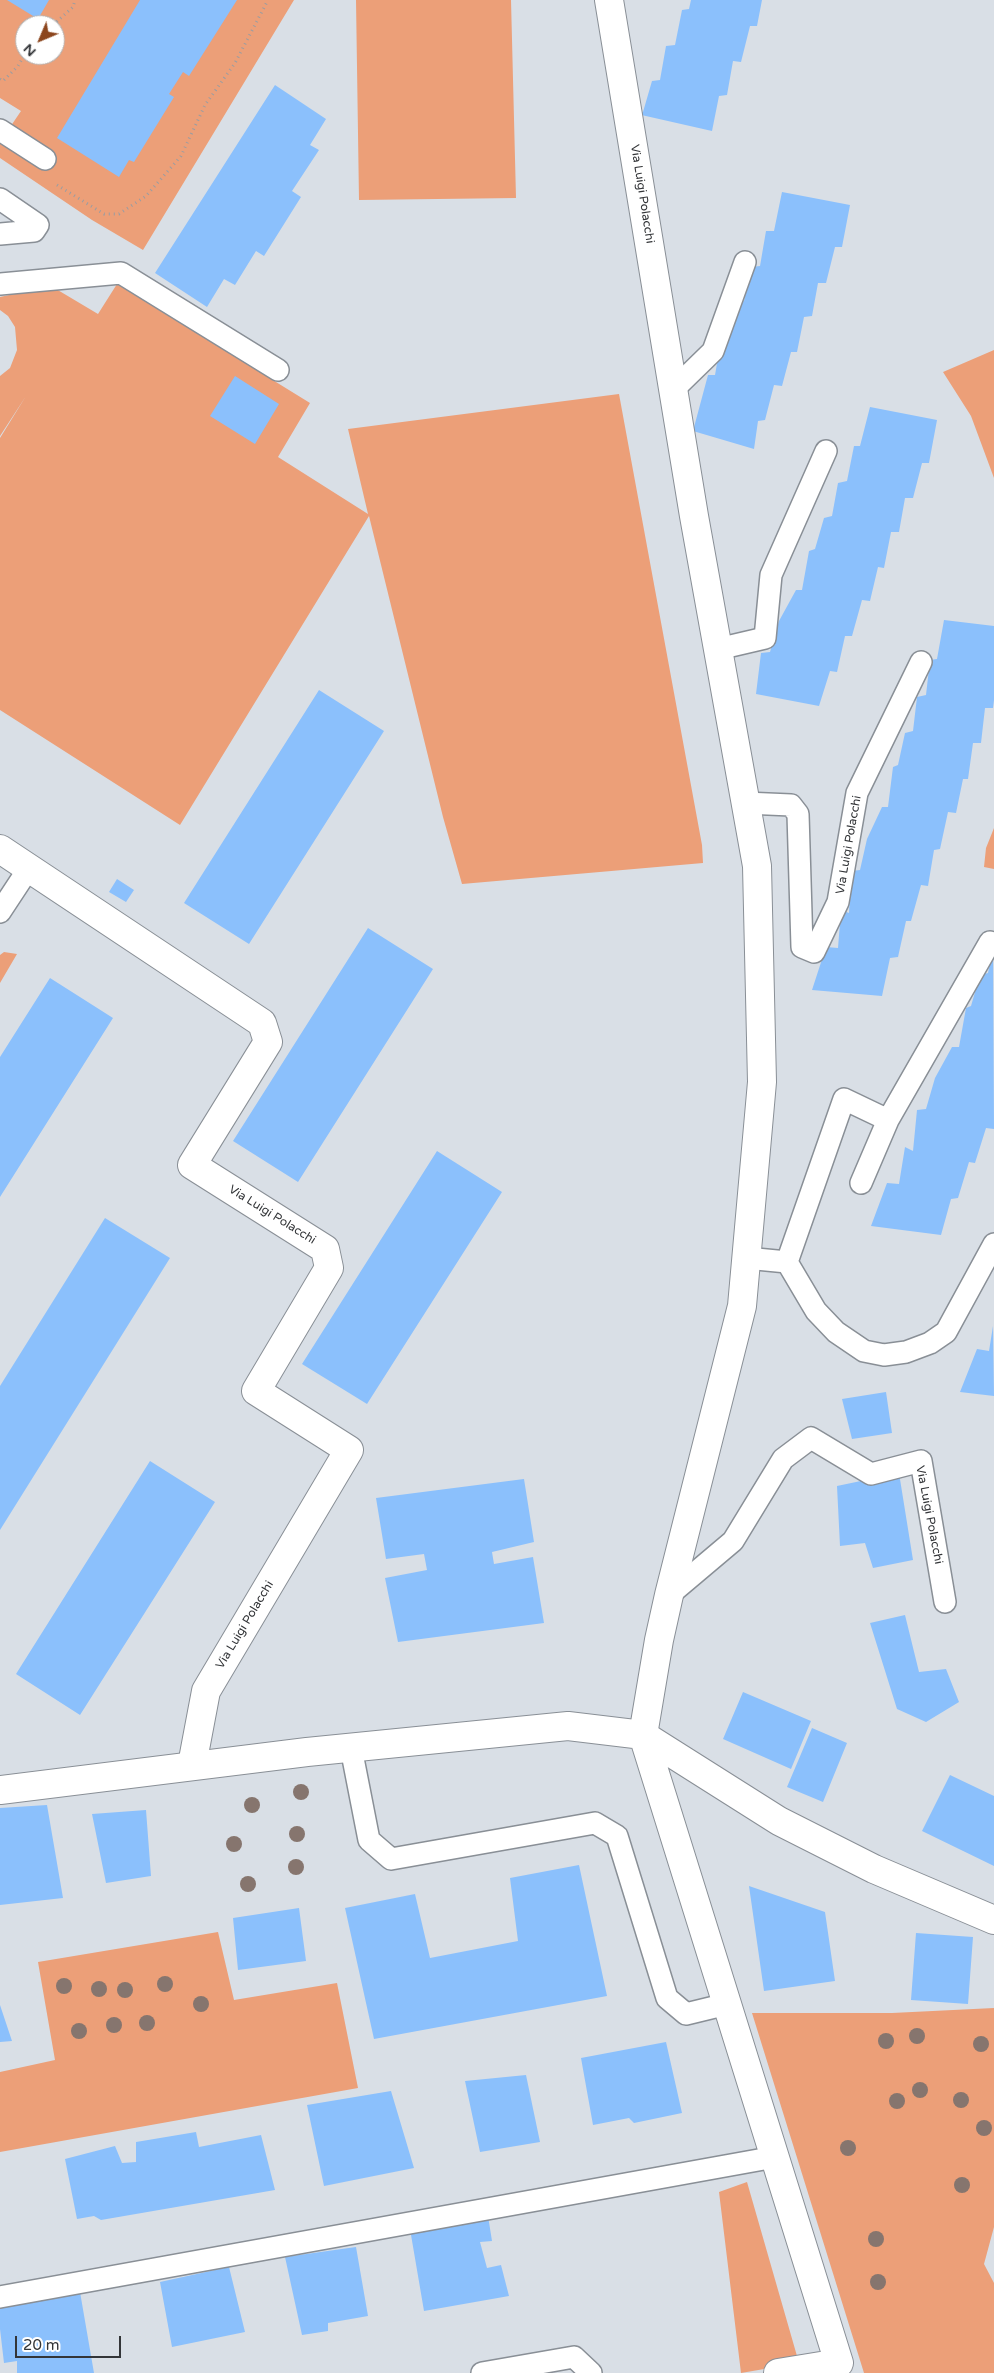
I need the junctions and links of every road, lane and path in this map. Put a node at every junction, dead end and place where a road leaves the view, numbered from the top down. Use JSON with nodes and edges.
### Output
{"nodes":[{"id":1,"x":74,"y":0,"type":"edge"},
{"id":2,"x":268,"y":0,"type":"edge"},
{"id":3,"x":609,"y":0,"type":"edge"},
{"id":4,"x":65,"y":15,"type":"edge"},
{"id":5,"x":19,"y":65,"type":"edge"},
{"id":6,"x":0,"y":79,"type":"edge"},
{"id":7,"x":5,"y":133,"type":"edge"},
{"id":8,"x":45,"y":158,"type":"dead end"},
{"id":9,"x":49,"y":180,"type":"dead end"},
{"id":10,"x":0,"y":199,"type":"edge"},
{"id":11,"x":0,"y":234,"type":"edge"},
{"id":12,"x":744,"y":262,"type":"dead end"},
{"id":13,"x":0,"y":284,"type":"edge"},
{"id":14,"x":278,"y":370,"type":"dead end"},
{"id":15,"x":674,"y":389,"type":"junction"},
{"id":16,"x":826,"y":451,"type":"dead end"},
{"id":17,"x":718,"y":649,"type":"junction"},
{"id":18,"x":921,"y":662,"type":"dead end"},
{"id":19,"x":746,"y":803,"type":"junction"},
{"id":20,"x":0,"y":849,"type":"edge"},
{"id":21,"x":29,"y":868,"type":"junction"},
{"id":22,"x":2,"y":907,"type":"edge"},
{"id":23,"x":990,"y":942,"type":"dead end"},
{"id":24,"x":888,"y":1120,"type":"junction"},
{"id":25,"x":861,"y":1183,"type":"dead end"},
{"id":26,"x":994,"y":1244,"type":"edge"},
{"id":27,"x":746,"y":1258,"type":"junction"},
{"id":28,"x":787,"y":1262,"type":"junction"},
{"id":29,"x":669,"y":1595,"type":"junction"},
{"id":30,"x":944,"y":1602,"type":"dead end"},
{"id":31,"x":643,"y":1735,"type":"junction"},
{"id":32,"x":351,"y":1748,"type":"junction"},
{"id":33,"x":192,"y":1765,"type":"junction"},
{"id":34,"x":0,"y":1790,"type":"edge"},
{"id":35,"x":994,"y":1920,"type":"edge"},
{"id":36,"x":727,"y":2004,"type":"junction"},
{"id":37,"x":775,"y":2158,"type":"junction"},
{"id":38,"x":0,"y":2297,"type":"edge"},
{"id":39,"x":840,"y":2368,"type":"edge"},
{"id":40,"x":482,"y":2373,"type":"edge"},
{"id":41,"x":591,"y":2373,"type":"edge"},
{"id":42,"x":778,"y":2373,"type":"edge"}],
"edges":[{"from":1,"to":4,"type":"path"},
{"from":2,"to":9,"type":"path"},
{"from":3,"to":15,"type":"street","name":"Via Luigi Polacchi"},
{"from":5,"to":6,"type":"path"},
{"from":7,"to":8,"type":"lane"},
{"from":10,"to":11,"type":"lane"},
{"from":12,"to":15,"type":"lane"},
{"from":13,"to":14,"type":"lane"},
{"from":15,"to":17,"type":"street","name":"Via Luigi Polacchi"},
{"from":16,"to":17,"type":"lane"},
{"from":17,"to":19,"type":"street","name":"Via Luigi Polacchi"},
{"from":18,"to":19,"type":"lane","name":"Via Luigi Polacchi"},
{"from":19,"to":27,"type":"street","name":"Via Luigi Polacchi"},
{"from":20,"to":21,"type":"street","name":"Via Luigi Polacchi"},
{"from":21,"to":22,"type":"lane"},
{"from":21,"to":33,"type":"street","name":"Via Luigi Polacchi"},
{"from":23,"to":24,"type":"lane"},
{"from":24,"to":25,"type":"lane"},
{"from":24,"to":28,"type":"lane"},
{"from":26,"to":28,"type":"lane"},
{"from":27,"to":28,"type":"lane"},
{"from":27,"to":29,"type":"street","name":"Via Luigi Polacchi"},
{"from":29,"to":30,"type":"lane","name":"Via Luigi Polacchi"},
{"from":29,"to":31,"type":"street","name":"Via Luigi Polacchi"},
{"from":31,"to":32,"type":"street"},
{"from":31,"to":35,"type":"street"},
{"from":31,"to":36,"type":"street"},
{"from":32,"to":33,"type":"street"},
{"from":32,"to":36,"type":"lane"},
{"from":33,"to":34,"type":"street"},
{"from":36,"to":37,"type":"street"},
{"from":37,"to":38,"type":"lane"},
{"from":37,"to":39,"type":"street"},
{"from":39,"to":42,"type":"street"},
{"from":40,"to":41,"type":"lane"}]}
